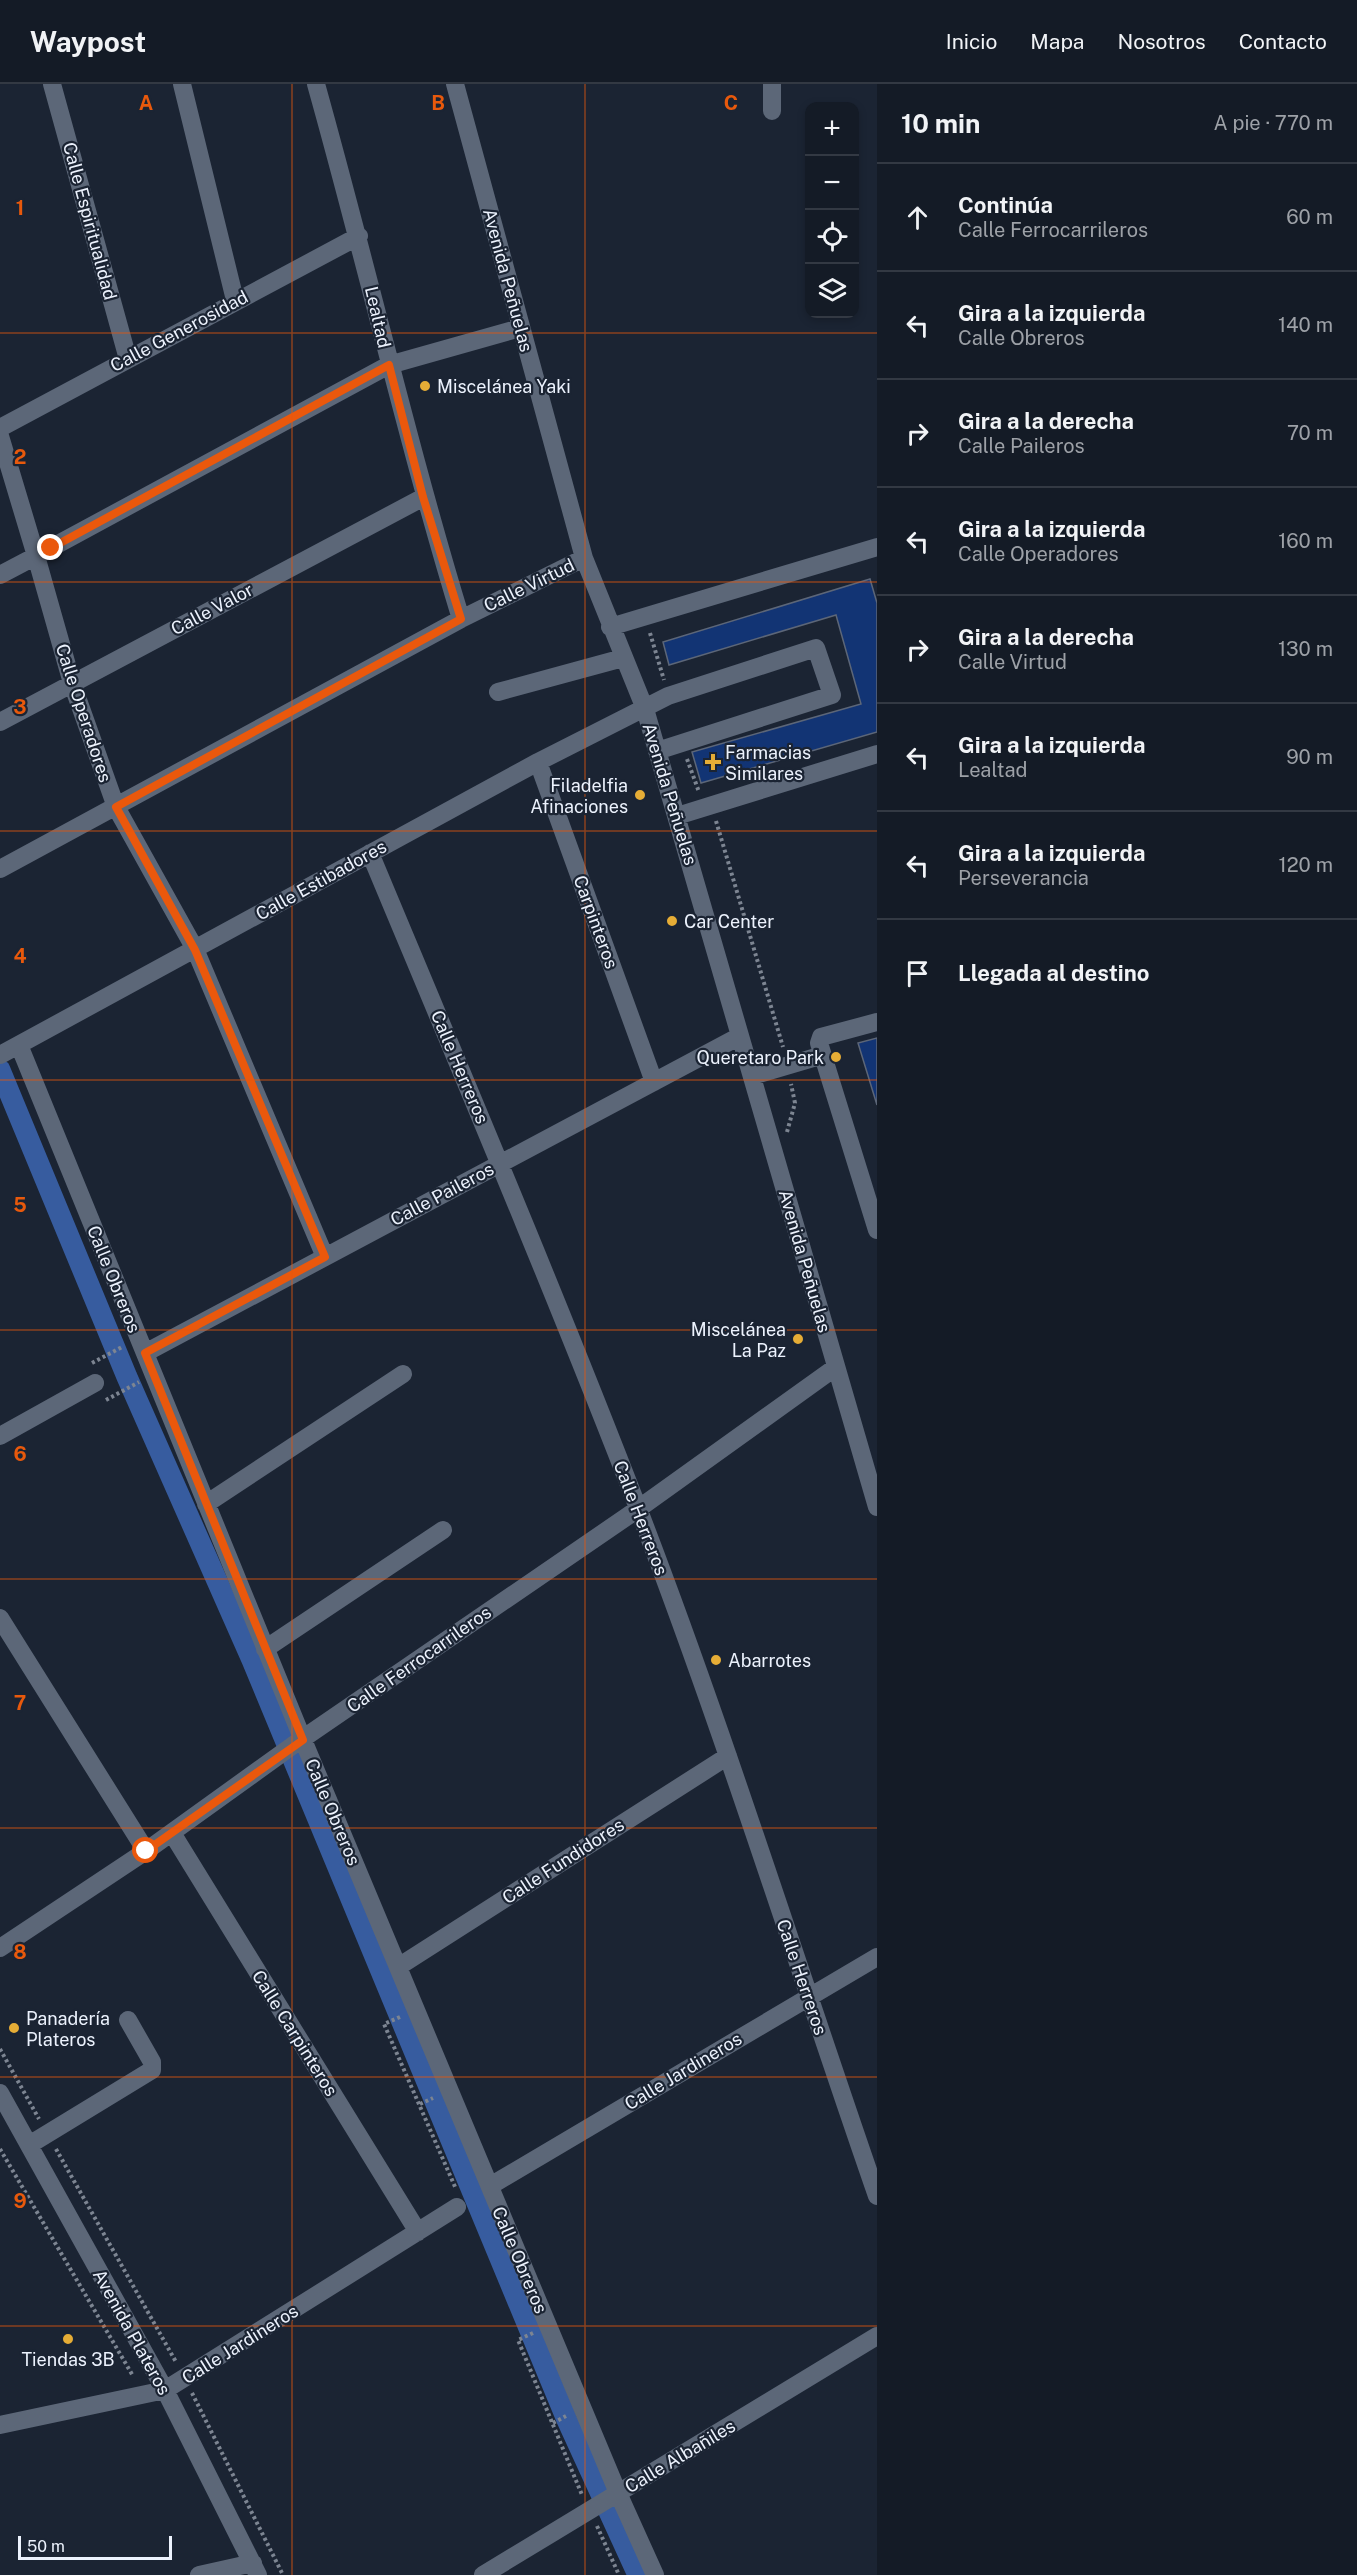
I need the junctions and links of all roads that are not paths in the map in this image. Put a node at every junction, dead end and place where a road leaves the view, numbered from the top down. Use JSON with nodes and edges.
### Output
{"nodes":[{"id":1,"x":52,"y":84,"type":"edge"},
{"id":2,"x":182,"y":84,"type":"edge"},
{"id":3,"x":316,"y":84,"type":"edge"},
{"id":4,"x":455,"y":84,"type":"edge"},
{"id":5,"x":772,"y":84,"type":"edge"},
{"id":6,"x":772,"y":111,"type":"dead end"},
{"id":7,"x":359,"y":236,"type":"junction"},
{"id":8,"x":235,"y":300,"type":"junction"},
{"id":9,"x":520,"y":328,"type":"junction"},
{"id":10,"x":128,"y":359,"type":"junction"},
{"id":11,"x":389,"y":365,"type":"junction"},
{"id":12,"x":0,"y":428,"type":"edge"},
{"id":13,"x":0,"y":436,"type":"edge"},
{"id":14,"x":423,"y":497,"type":"junction"},
{"id":15,"x":877,"y":547,"type":"edge"},
{"id":16,"x":36,"y":556,"type":"junction"},
{"id":17,"x":584,"y":558,"type":"junction"},
{"id":18,"x":0,"y":575,"type":"edge"},
{"id":19,"x":461,"y":619,"type":"junction"},
{"id":20,"x":610,"y":627,"type":"junction"},
{"id":21,"x":623,"y":658,"type":"junction"},
{"id":22,"x":72,"y":683,"type":"junction"},
{"id":23,"x":498,"y":692,"type":"dead end"},
{"id":24,"x":645,"y":709,"type":"junction"},
{"id":25,"x":0,"y":722,"type":"edge"},
{"id":26,"x":657,"y":751,"type":"junction"},
{"id":27,"x":877,"y":754,"type":"edge"},
{"id":28,"x":538,"y":762,"type":"junction"},
{"id":29,"x":116,"y":807,"type":"junction"},
{"id":30,"x":676,"y":816,"type":"junction"},
{"id":31,"x":370,"y":853,"type":"junction"},
{"id":32,"x":0,"y":869,"type":"edge"},
{"id":33,"x":195,"y":950,"type":"junction"},
{"id":34,"x":877,"y":1022,"type":"edge"},
{"id":35,"x":740,"y":1036,"type":"junction"},
{"id":36,"x":10,"y":1050,"type":"edge"},
{"id":37,"x":823,"y":1055,"type":"junction"},
{"id":38,"x":752,"y":1076,"type":"junction"},
{"id":39,"x":654,"y":1082,"type":"junction"},
{"id":40,"x":500,"y":1163,"type":"junction"},
{"id":41,"x":877,"y":1230,"type":"edge"},
{"id":42,"x":325,"y":1257,"type":"junction"},
{"id":43,"x":145,"y":1353,"type":"junction"},
{"id":44,"x":836,"y":1367,"type":"junction"},
{"id":45,"x":403,"y":1374,"type":"dead end"},
{"id":46,"x":95,"y":1383,"type":"dead end"},
{"id":47,"x":0,"y":1436,"type":"edge"},
{"id":48,"x":873,"y":1481,"type":"edge"},
{"id":49,"x":206,"y":1504,"type":"junction"},
{"id":50,"x":877,"y":1507,"type":"edge"},
{"id":51,"x":638,"y":1509,"type":"junction"},
{"id":52,"x":444,"y":1530,"type":"dead end"},
{"id":53,"x":0,"y":1618,"type":"edge"},
{"id":54,"x":265,"y":1648,"type":"junction"},
{"id":55,"x":297,"y":1743,"type":"junction"},
{"id":56,"x":728,"y":1756,"type":"junction"},
{"id":57,"x":172,"y":1833,"type":"junction"},
{"id":58,"x":146,"y":1851,"type":"junction"},
{"id":59,"x":0,"y":1948,"type":"edge"},
{"id":60,"x":877,"y":1957,"type":"edge"},
{"id":61,"x":398,"y":1967,"type":"junction"},
{"id":62,"x":808,"y":1996,"type":"junction"},
{"id":63,"x":128,"y":2020,"type":"dead end"},
{"id":64,"x":0,"y":2093,"type":"edge"},
{"id":65,"x":29,"y":2145,"type":"junction"},
{"id":66,"x":490,"y":2186,"type":"junction"},
{"id":67,"x":877,"y":2196,"type":"edge"},
{"id":68,"x":457,"y":2207,"type":"road end"},
{"id":69,"x":418,"y":2232,"type":"junction"},
{"id":70,"x":877,"y":2336,"type":"edge"},
{"id":71,"x":165,"y":2390,"type":"junction"},
{"id":72,"x":0,"y":2425,"type":"edge"},
{"id":73,"x":614,"y":2496,"type":"junction"},
{"id":74,"x":256,"y":2569,"type":"edge"},
{"id":75,"x":199,"y":2575,"type":"edge"},
{"id":76,"x":483,"y":2575,"type":"edge"},
{"id":77,"x":655,"y":2575,"type":"edge"}],
"edges":[{"from":1,"to":10,"type":"street","name":"Calle Espiritualidad"},
{"from":2,"to":8,"type":"street"},
{"from":3,"to":7,"type":"street","name":"Lealtad"},
{"from":4,"to":9,"type":"street","name":"Avenida Peñuelas"},
{"from":5,"to":6,"type":"street"},
{"from":7,"to":8,"type":"street","name":"Calle Generosidad"},
{"from":7,"to":11,"type":"street","name":"Lealtad"},
{"from":8,"to":10,"type":"street","name":"Calle Generosidad"},
{"from":9,"to":11,"type":"street"},
{"from":9,"to":17,"type":"street","name":"Avenida Peñuelas"},
{"from":10,"to":12,"type":"street","name":"Calle Generosidad"},
{"from":11,"to":14,"type":"street","name":"Lealtad"},
{"from":11,"to":16,"type":"street"},
{"from":13,"to":16,"type":"street","name":"Calle Operadores"},
{"from":14,"to":19,"type":"street","name":"Lealtad"},
{"from":14,"to":22,"type":"street","name":"Calle Valor"},
{"from":15,"to":20,"type":"street"},
{"from":16,"to":18,"type":"street"},
{"from":16,"to":22,"type":"street","name":"Calle Operadores"},
{"from":17,"to":19,"type":"street","name":"Calle Virtud"},
{"from":17,"to":20,"type":"street","name":"Avenida Peñuelas"},
{"from":19,"to":29,"type":"street","name":"Calle Virtud"},
{"from":20,"to":21,"type":"street","name":"Avenida Peñuelas"},
{"from":21,"to":23,"type":"street"},
{"from":21,"to":24,"type":"street","name":"Avenida Peñuelas"},
{"from":22,"to":25,"type":"street","name":"Calle Valor"},
{"from":22,"to":29,"type":"street","name":"Calle Operadores"},
{"from":24,"to":26,"type":"street","name":"Avenida Peñuelas"},
{"from":24,"to":26,"type":"street","name":"Calle Estibadores"},
{"from":24,"to":28,"type":"street","name":"Calle Estibadores"},
{"from":26,"to":30,"type":"street","name":"Avenida Peñuelas"},
{"from":27,"to":30,"type":"street"},
{"from":28,"to":31,"type":"street","name":"Calle Estibadores"},
{"from":28,"to":39,"type":"street","name":"Carpinteros"},
{"from":29,"to":32,"type":"street","name":"Calle Virtud"},
{"from":29,"to":33,"type":"street","name":"Calle Operadores"},
{"from":30,"to":35,"type":"street","name":"Avenida Peñuelas"},
{"from":31,"to":33,"type":"street","name":"Calle Estibadores"},
{"from":31,"to":40,"type":"street","name":"Calle Herreros"},
{"from":33,"to":36,"type":"street","name":"Calle Estibadores"},
{"from":33,"to":42,"type":"street","name":"Calle Operadores"},
{"from":34,"to":37,"type":"street"},
{"from":35,"to":38,"type":"street","name":"Avenida Peñuelas"},
{"from":35,"to":39,"type":"street","name":"Calle Paileros"},
{"from":36,"to":43,"type":"street","name":"Calle Obreros"},
{"from":37,"to":38,"type":"street"},
{"from":37,"to":41,"type":"street"},
{"from":38,"to":44,"type":"street","name":"Avenida Peñuelas"},
{"from":39,"to":40,"type":"street","name":"Calle Paileros"},
{"from":40,"to":42,"type":"street","name":"Calle Paileros"},
{"from":40,"to":51,"type":"street","name":"Calle Herreros"},
{"from":42,"to":43,"type":"street","name":"Calle Paileros"},
{"from":43,"to":49,"type":"street","name":"Calle Obreros"},
{"from":44,"to":48,"type":"street","name":"Avenida Peñuelas"},
{"from":44,"to":51,"type":"street","name":"Calle Ferrocarrileros"},
{"from":45,"to":49,"type":"street"},
{"from":46,"to":47,"type":"street"},
{"from":48,"to":50,"type":"street","name":"Avenida Peñuelas"},
{"from":49,"to":54,"type":"street","name":"Calle Obreros"},
{"from":51,"to":55,"type":"street","name":"Calle Ferrocarrileros"},
{"from":51,"to":56,"type":"street","name":"Calle Herreros"},
{"from":52,"to":54,"type":"street"},
{"from":53,"to":58,"type":"street"},
{"from":54,"to":55,"type":"street","name":"Calle Obreros"},
{"from":55,"to":57,"type":"street","name":"Calle Ferrocarrileros"},
{"from":55,"to":61,"type":"street","name":"Calle Obreros"},
{"from":56,"to":61,"type":"street","name":"Calle Fundidores"},
{"from":56,"to":62,"type":"street","name":"Calle Herreros"},
{"from":57,"to":58,"type":"street","name":"Calle Ferrocarrileros"},
{"from":57,"to":69,"type":"street","name":"Calle Carpinteros"},
{"from":58,"to":59,"type":"street","name":"Calle Ferrocarrileros"},
{"from":60,"to":62,"type":"street","name":"Calle Jardineros"},
{"from":61,"to":66,"type":"street","name":"Calle Obreros"},
{"from":62,"to":66,"type":"street","name":"Calle Jardineros"},
{"from":62,"to":67,"type":"street","name":"Calle Herreros"},
{"from":63,"to":65,"type":"street"},
{"from":64,"to":65,"type":"street","name":"Avenida Plateros"},
{"from":65,"to":71,"type":"street","name":"Avenida Plateros"},
{"from":66,"to":73,"type":"street","name":"Calle Obreros"},
{"from":68,"to":69,"type":"street","name":"Calle Jardineros"},
{"from":69,"to":71,"type":"street","name":"Calle Jardineros"},
{"from":70,"to":73,"type":"street","name":"Calle Albañiles"},
{"from":71,"to":72,"type":"street","name":"Calle Jardineros"},
{"from":71,"to":74,"type":"street","name":"Avenida Plateros"},
{"from":73,"to":76,"type":"street","name":"Calle Albañiles"},
{"from":73,"to":77,"type":"street","name":"Calle Obreros"},
{"from":74,"to":75,"type":"street"}]}
